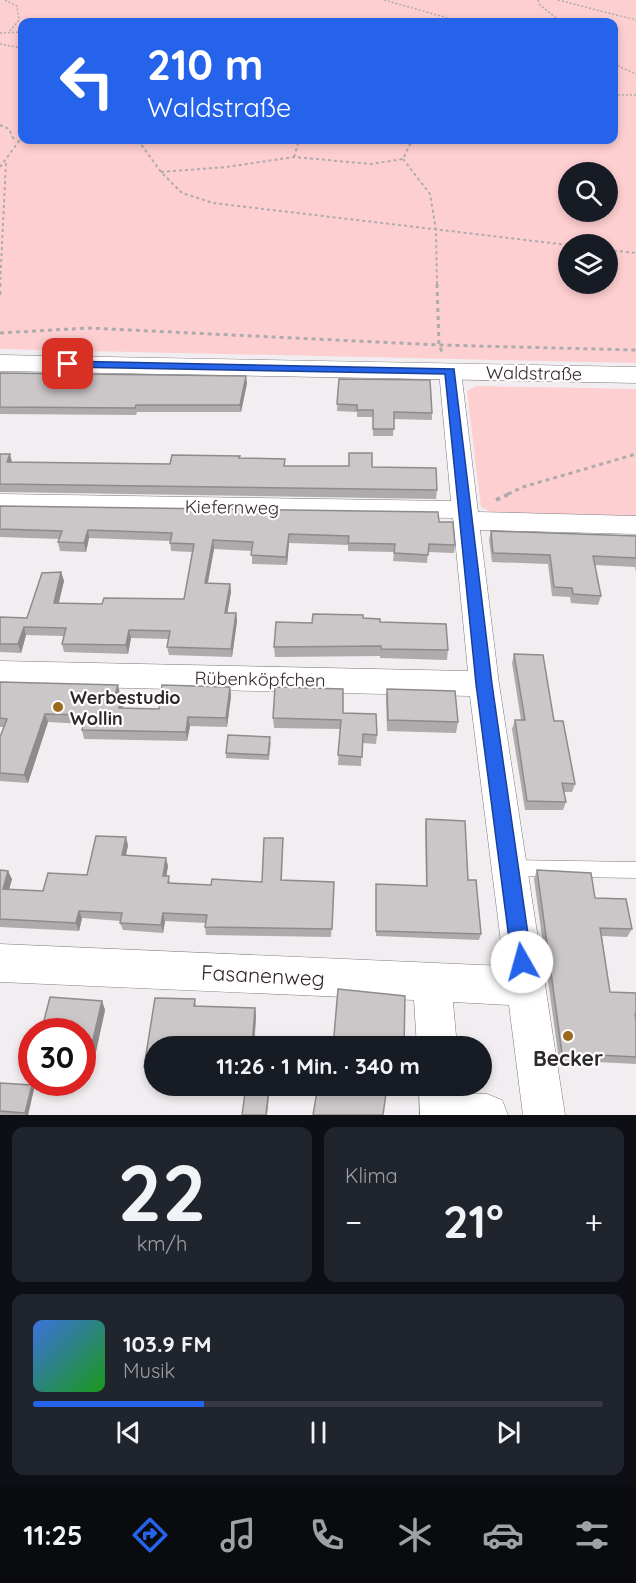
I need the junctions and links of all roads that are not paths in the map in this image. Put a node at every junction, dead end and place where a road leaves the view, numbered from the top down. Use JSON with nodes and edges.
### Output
{"nodes":[{"id":1,"x":445,"y":358,"type":"junction"},
{"id":2,"x":0,"y":363,"type":"edge"},
{"id":3,"x":636,"y":375,"type":"edge"},
{"id":4,"x":0,"y":503,"type":"edge"},
{"id":5,"x":465,"y":515,"type":"junction"},
{"id":6,"x":636,"y":525,"type":"edge"},
{"id":7,"x":0,"y":673,"type":"edge"},
{"id":8,"x":484,"y":684,"type":"junction"},
{"id":9,"x":510,"y":868,"type":"junction"},
{"id":10,"x":636,"y":870,"type":"edge"},
{"id":11,"x":0,"y":963,"type":"edge"},
{"id":12,"x":432,"y":983,"type":"junction"},
{"id":13,"x":525,"y":986,"type":"junction"},
{"id":14,"x":436,"y":1036,"type":"edge"},
{"id":15,"x":441,"y":1105,"type":"edge"},
{"id":16,"x":487,"y":1115,"type":"edge"},
{"id":17,"x":544,"y":1115,"type":"edge"}],
"edges":[{"from":1,"to":2,"type":"street","name":"Waldstraße"},
{"from":1,"to":3,"type":"street","name":"Waldstraße"},
{"from":1,"to":5,"type":"street"},
{"from":4,"to":5,"type":"street","name":"Kiefernweg"},
{"from":5,"to":6,"type":"street","name":"Kiefernweg"},
{"from":5,"to":8,"type":"street"},
{"from":7,"to":8,"type":"street","name":"Rübenköpfchen"},
{"from":8,"to":9,"type":"street"},
{"from":9,"to":10,"type":"lane"},
{"from":9,"to":13,"type":"street"},
{"from":11,"to":12,"type":"street","name":"Fasanenweg"},
{"from":12,"to":13,"type":"street","name":"Fasanenweg"},
{"from":12,"to":14,"type":"street"},
{"from":13,"to":17,"type":"street"},
{"from":15,"to":16,"type":"street"}]}
